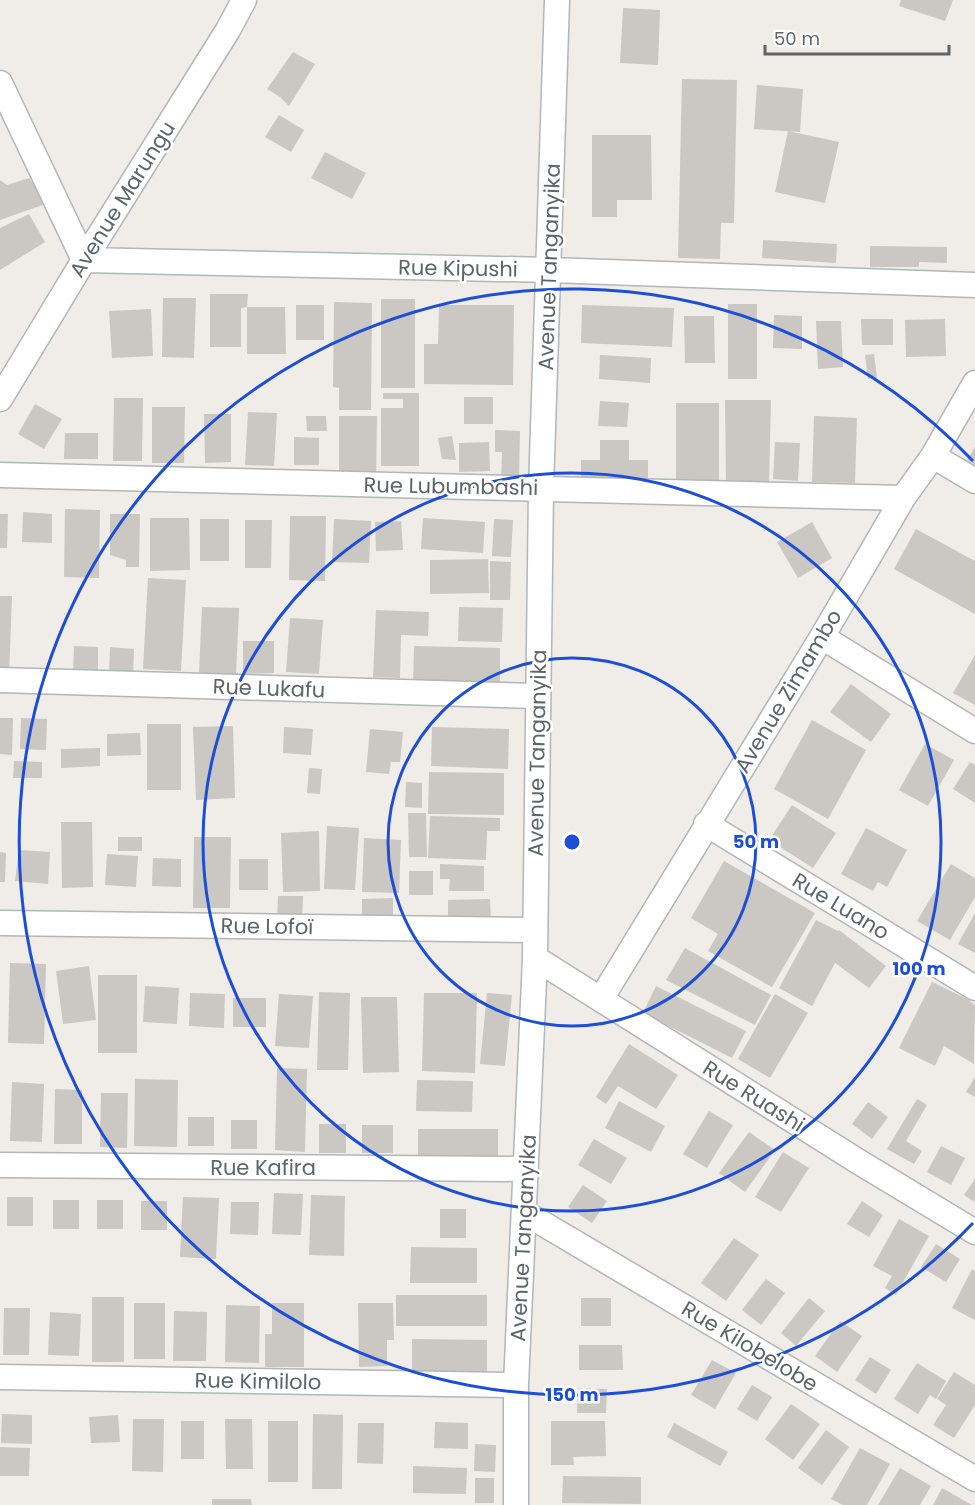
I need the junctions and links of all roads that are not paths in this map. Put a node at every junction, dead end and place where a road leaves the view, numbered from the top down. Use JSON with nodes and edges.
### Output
{"nodes":[{"id":1,"x":244,"y":0,"type":"edge"},
{"id":2,"x":557,"y":0,"type":"edge"},
{"id":3,"x":0,"y":83,"type":"edge"},
{"id":4,"x":84,"y":260,"type":"junction"},
{"id":5,"x":550,"y":270,"type":"junction"},
{"id":6,"x":975,"y":285,"type":"edge"},
{"id":7,"x":975,"y":383,"type":"edge"},
{"id":8,"x":0,"y":399,"type":"edge"},
{"id":9,"x":933,"y":456,"type":"junction"},
{"id":10,"x":0,"y":476,"type":"edge"},
{"id":11,"x":975,"y":481,"type":"edge"},
{"id":12,"x":541,"y":489,"type":"junction"},
{"id":13,"x":903,"y":498,"type":"junction"},
{"id":14,"x":822,"y":637,"type":"junction"},
{"id":15,"x":0,"y":680,"type":"edge"},
{"id":16,"x":537,"y":696,"type":"junction"},
{"id":17,"x":975,"y":731,"type":"edge"},
{"id":18,"x":706,"y":824,"type":"junction"},
{"id":19,"x":0,"y":923,"type":"edge"},
{"id":20,"x":534,"y":930,"type":"junction"},
{"id":21,"x":534,"y":958,"type":"junction"},
{"id":22,"x":975,"y":988,"type":"edge"},
{"id":23,"x":601,"y":999,"type":"junction"},
{"id":24,"x":0,"y":1165,"type":"edge"},
{"id":25,"x":526,"y":1169,"type":"junction"},
{"id":26,"x":525,"y":1213,"type":"junction"},
{"id":27,"x":975,"y":1232,"type":"edge"},
{"id":28,"x":0,"y":1377,"type":"edge"},
{"id":29,"x":516,"y":1385,"type":"junction"},
{"id":30,"x":975,"y":1479,"type":"edge"},
{"id":31,"x":516,"y":1505,"type":"edge"}],
"edges":[{"from":1,"to":4,"type":"street","name":"Avenue Marungu"},
{"from":2,"to":5,"type":"street","name":"Avenue Tanganyika"},
{"from":3,"to":4,"type":"street"},
{"from":4,"to":5,"type":"street","name":"Rue Kipushi"},
{"from":4,"to":8,"type":"street","name":"Avenue Marungu"},
{"from":5,"to":6,"type":"street","name":"Rue Kipushi"},
{"from":5,"to":12,"type":"street","name":"Avenue Tanganyika"},
{"from":7,"to":9,"type":"street","name":"Avenue Zimambo"},
{"from":9,"to":11,"type":"street"},
{"from":9,"to":13,"type":"street","name":"Avenue Zimambo"},
{"from":10,"to":12,"type":"street","name":"Rue Lubumbashi"},
{"from":12,"to":13,"type":"street","name":"Rue Lubumbashi"},
{"from":12,"to":16,"type":"street","name":"Avenue Tanganyika"},
{"from":13,"to":14,"type":"street","name":"Avenue Zimambo"},
{"from":14,"to":17,"type":"street"},
{"from":14,"to":18,"type":"street","name":"Avenue Zimambo"},
{"from":15,"to":16,"type":"street","name":"Rue Lukafu"},
{"from":16,"to":20,"type":"street","name":"Avenue Tanganyika"},
{"from":18,"to":22,"type":"street","name":"Rue Luano"},
{"from":18,"to":23,"type":"street","name":"Avenue Zimambo"},
{"from":19,"to":20,"type":"street","name":"Rue Lofoï"},
{"from":20,"to":21,"type":"street","name":"Avenue Tanganyika"},
{"from":21,"to":23,"type":"street","name":"Rue Ruashi"},
{"from":21,"to":25,"type":"street","name":"Avenue Tanganyika"},
{"from":23,"to":27,"type":"street","name":"Rue Ruashi"},
{"from":24,"to":25,"type":"street","name":"Rue Kafira"},
{"from":25,"to":26,"type":"street","name":"Avenue Tanganyika"},
{"from":26,"to":29,"type":"street","name":"Avenue Tanganyika"},
{"from":26,"to":30,"type":"street","name":"Rue Kilobelobe"},
{"from":28,"to":29,"type":"street","name":"Rue Kimilolo"},
{"from":29,"to":31,"type":"street","name":"Avenue Tanganyika"}]}
